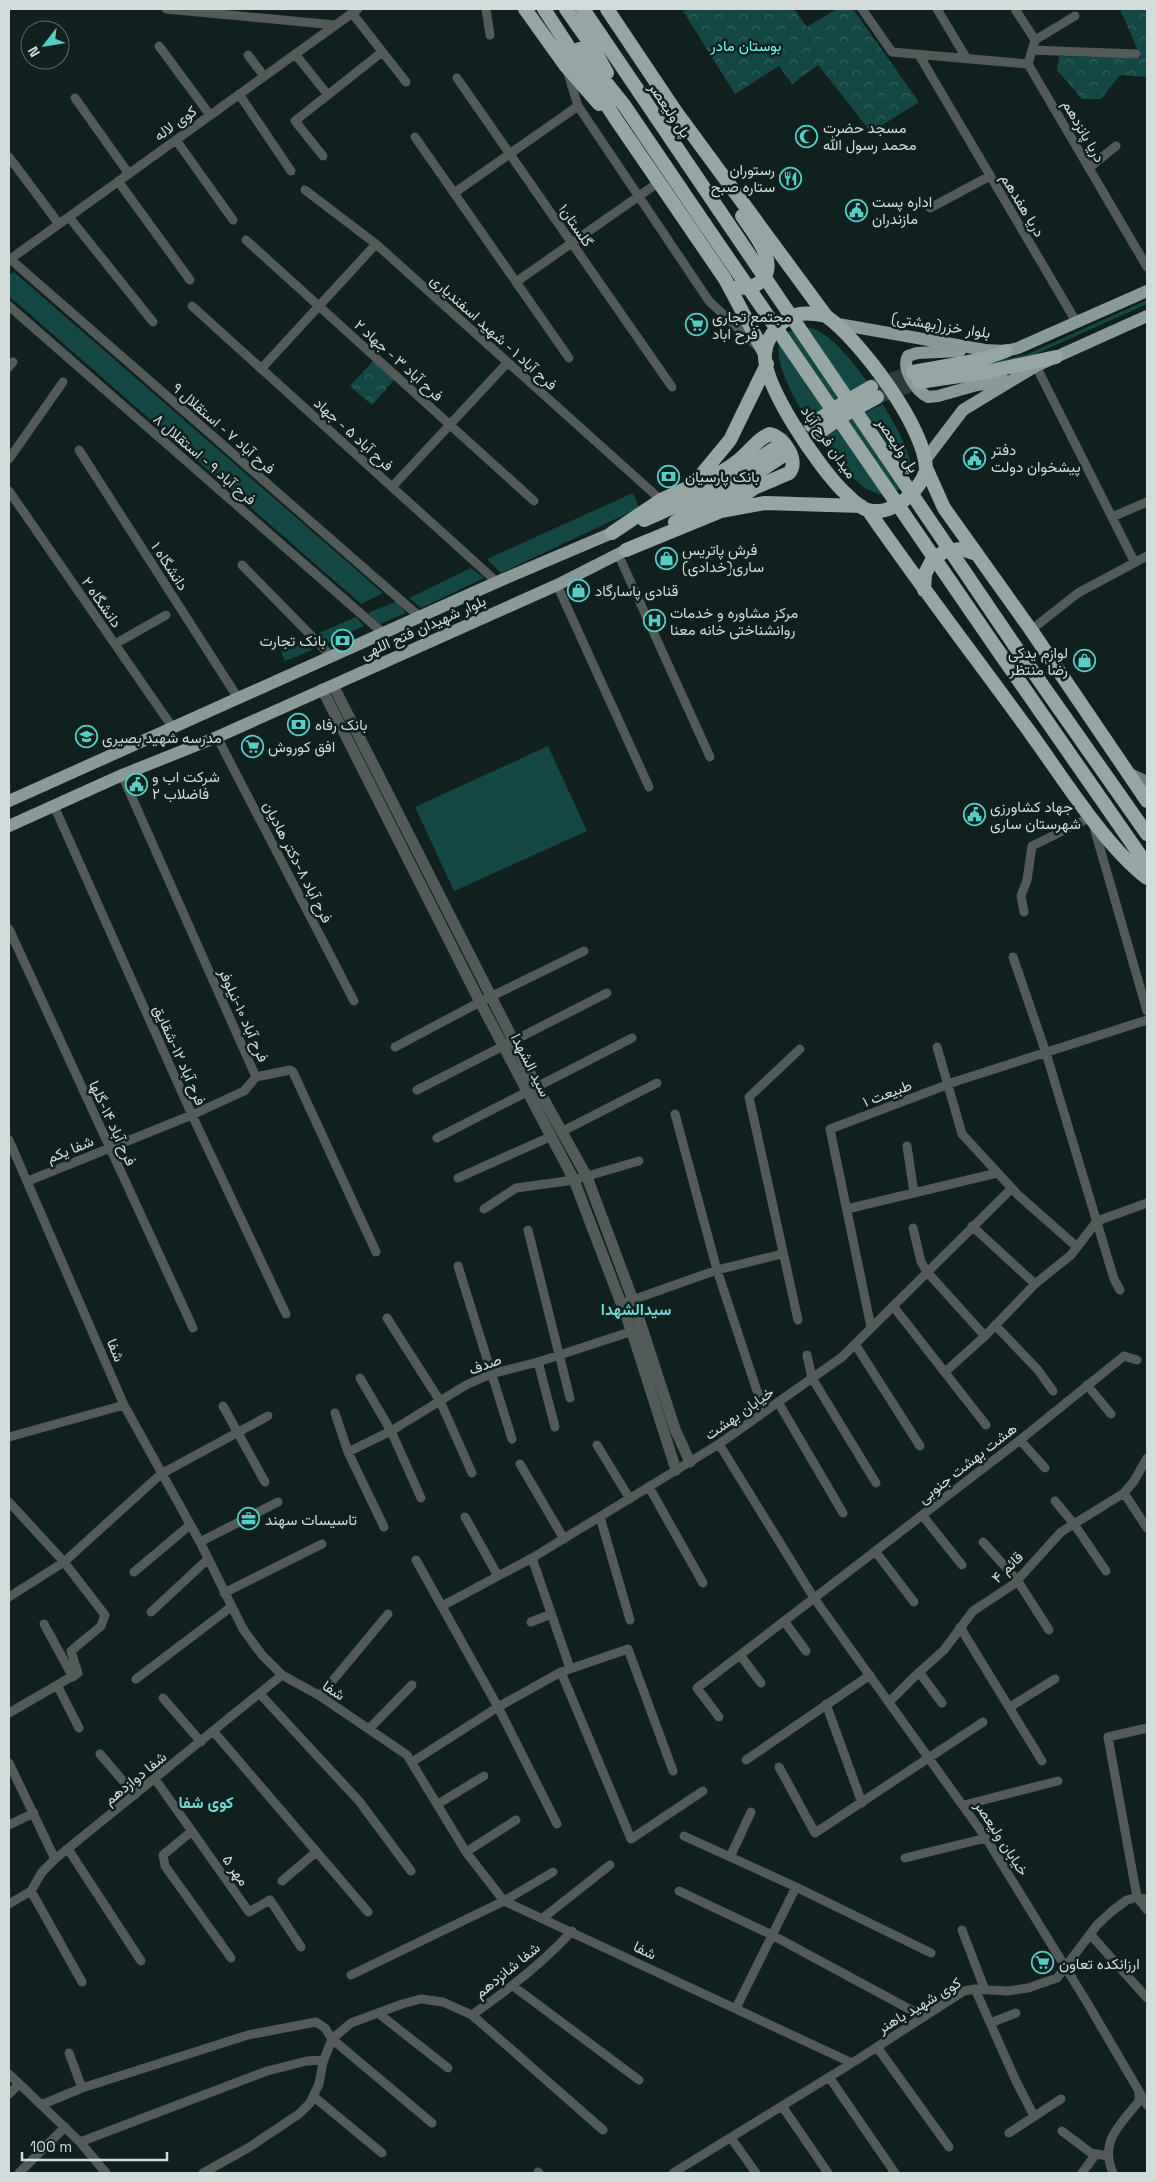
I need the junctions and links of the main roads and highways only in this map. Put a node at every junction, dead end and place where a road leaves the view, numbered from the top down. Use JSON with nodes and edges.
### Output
{"nodes":[{"id":1,"x":525,"y":9,"type":"edge"},
{"id":2,"x":546,"y":9,"type":"edge"},
{"id":3,"x":566,"y":9,"type":"edge"},
{"id":4,"x":583,"y":9,"type":"edge"},
{"id":5,"x":600,"y":9,"type":"edge"},
{"id":6,"x":607,"y":9,"type":"edge"},
{"id":7,"x":630,"y":44,"type":"junction"},
{"id":8,"x":624,"y":105,"type":"junction"},
{"id":9,"x":676,"y":112,"type":"junction"},
{"id":10,"x":617,"y":122,"type":"junction"},
{"id":11,"x":725,"y":279,"type":"junction"},
{"id":12,"x":1147,"y":291,"type":"edge"},
{"id":13,"x":826,"y":316,"type":"junction"},
{"id":14,"x":1147,"y":316,"type":"edge"},
{"id":15,"x":838,"y":324,"type":"junction"},
{"id":16,"x":985,"y":350,"type":"junction"},
{"id":17,"x":1006,"y":351,"type":"junction"},
{"id":18,"x":1056,"y":357,"type":"junction"},
{"id":19,"x":766,"y":359,"type":"junction"},
{"id":20,"x":1012,"y":380,"type":"junction"},
{"id":21,"x":874,"y":392,"type":"tunnel mouth"},
{"id":22,"x":814,"y":429,"type":"tunnel mouth"},
{"id":23,"x":926,"y":465,"type":"junction"},
{"id":24,"x":692,"y":486,"type":"junction"},
{"id":25,"x":864,"y":508,"type":"junction"},
{"id":26,"x":721,"y":512,"type":"junction"},
{"id":27,"x":612,"y":533,"type":"junction"},
{"id":28,"x":622,"y":552,"type":"junction"},
{"id":29,"x":977,"y":554,"type":"junction"},
{"id":30,"x":924,"y":590,"type":"junction"},
{"id":31,"x":1130,"y":774,"type":"junction"},
{"id":32,"x":1147,"y":782,"type":"edge"},
{"id":33,"x":9,"y":801,"type":"edge"},
{"id":34,"x":1147,"y":801,"type":"edge"},
{"id":35,"x":9,"y":826,"type":"edge"},
{"id":36,"x":1147,"y":834,"type":"edge"},
{"id":37,"x":1145,"y":861,"type":"edge"},
{"id":38,"x":1147,"y":878,"type":"edge"}],
"edges":[{"from":1,"to":10,"type":"highway"},
{"from":2,"to":8,"type":"highway"},
{"from":2,"to":10,"type":"highway"},
{"from":3,"to":8,"type":"highway"},
{"from":4,"to":36,"type":"highway","name":"پل ولیعصر","bridge":true},
{"from":5,"to":7,"type":"highway"},
{"from":6,"to":7,"type":"highway"},
{"from":7,"to":9,"type":"highway"},
{"from":8,"to":37,"type":"highway","bridge":true},
{"from":9,"to":11,"type":"highway"},
{"from":9,"to":13,"type":"highway"},
{"from":10,"to":11,"type":"highway","name":"میدان فرح آباد"},
{"from":11,"to":19,"type":"highway","name":"میدان فرح آباد"},
{"from":12,"to":17,"type":"main road","name":"بلوار خزر(بهشتی)"},
{"from":13,"to":15,"type":"highway"},
{"from":13,"to":19,"type":"highway"},
{"from":14,"to":18,"type":"main road"},
{"from":15,"to":16,"type":"main road","name":"بلوار خزر(بهشتی)"},
{"from":15,"to":23,"type":"highway"},
{"from":16,"to":17,"type":"main road","name":"بلوار خزر(بهشتی)"},
{"from":16,"to":20,"type":"main road"},
{"from":17,"to":18,"type":"highway"},
{"from":18,"to":20,"type":"main road"},
{"from":19,"to":24,"type":"highway","name":"بلوار شهیدان فتح اللهی"},
{"from":19,"to":25,"type":"highway","name":"میدان فرح آباد"},
{"from":20,"to":23,"type":"main road"},
{"from":21,"to":22,"type":"highway"},
{"from":23,"to":25,"type":"highway"},
{"from":23,"to":29,"type":"highway"},
{"from":24,"to":26,"type":"highway"},
{"from":24,"to":27,"type":"highway","name":"بلوار شهیدان فتح اللهی"},
{"from":25,"to":26,"type":"highway","name":"بلوار شهیدان فتح اللهی"},
{"from":25,"to":30,"type":"highway","name":"میدان فرح آباد"},
{"from":26,"to":28,"type":"highway","name":"بلوار شهیدان فتح اللهی"},
{"from":27,"to":28,"type":"highway"},
{"from":27,"to":33,"type":"main road","name":"بلوار شهیدان فتح اللهی"},
{"from":28,"to":35,"type":"main road","name":"بلوار شهیدان فتح اللهی"},
{"from":29,"to":30,"type":"highway"},
{"from":29,"to":31,"type":"highway"},
{"from":30,"to":38,"type":"highway","name":"میدان فرح آباد"},
{"from":31,"to":32,"type":"main road"},
{"from":31,"to":34,"type":"highway"}]}
